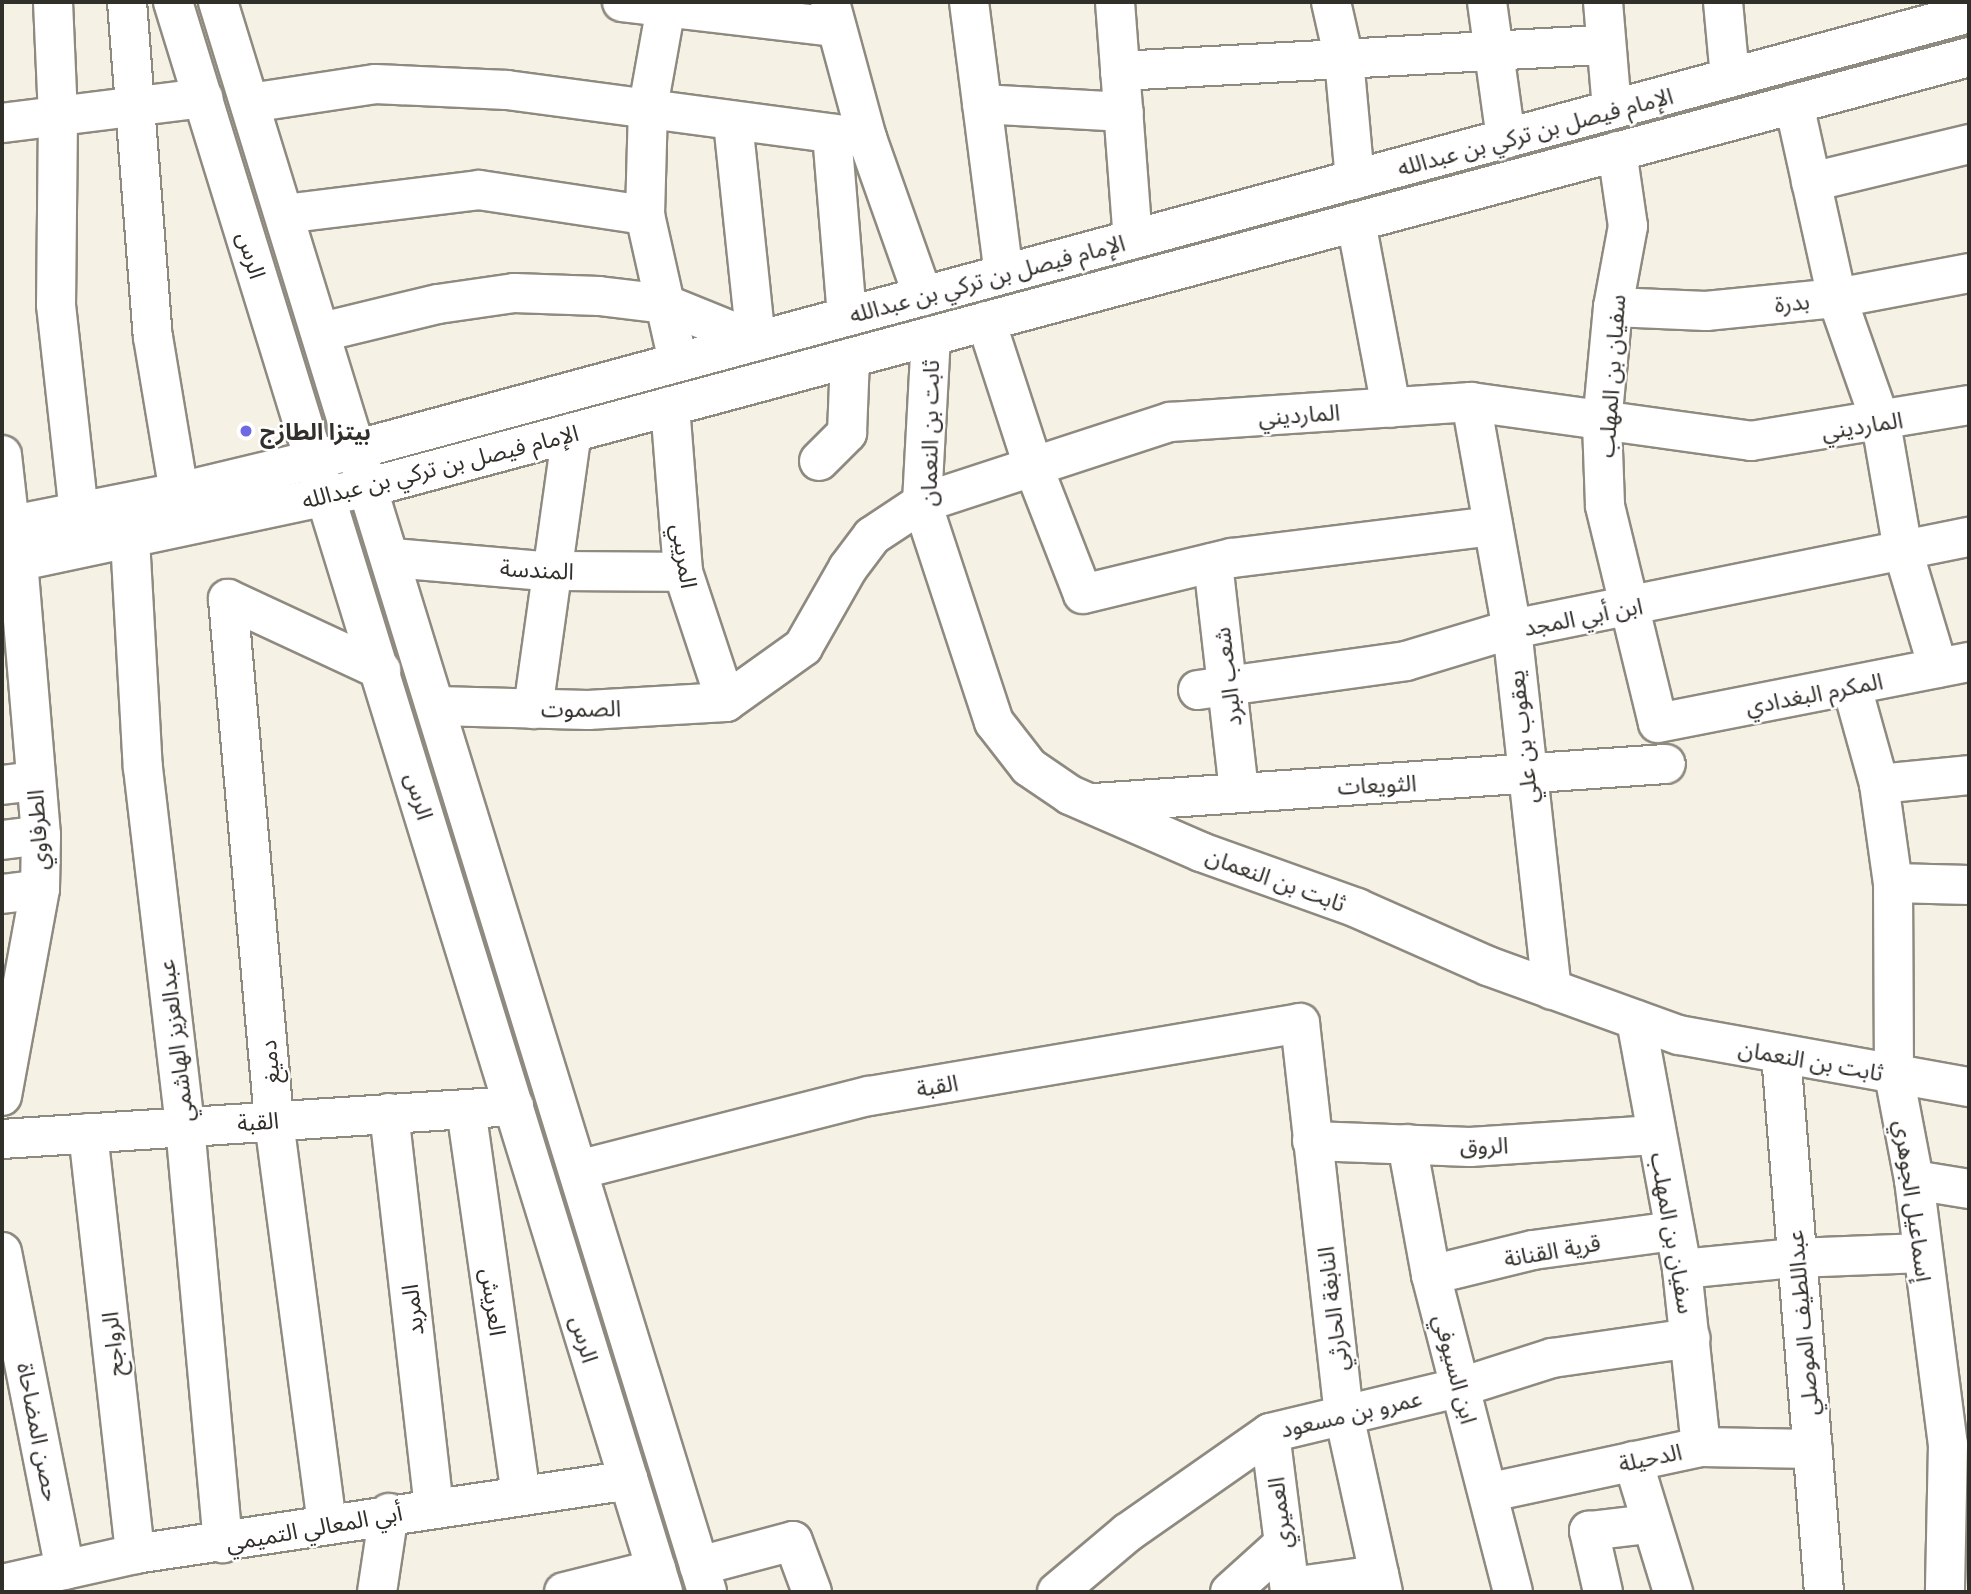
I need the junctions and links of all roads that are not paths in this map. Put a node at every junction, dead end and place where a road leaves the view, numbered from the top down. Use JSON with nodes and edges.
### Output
{"nodes":[{"id":1,"x":53,"y":2,"type":"edge"},
{"id":2,"x":127,"y":2,"type":"edge"},
{"id":3,"x":173,"y":2,"type":"edge"},
{"id":4,"x":218,"y":2,"type":"edge"},
{"id":5,"x":622,"y":2,"type":"edge"},
{"id":6,"x":969,"y":2,"type":"edge"},
{"id":7,"x":1115,"y":2,"type":"edge"},
{"id":8,"x":1331,"y":2,"type":"edge"},
{"id":9,"x":1488,"y":2,"type":"edge"},
{"id":10,"x":1603,"y":2,"type":"edge"},
{"id":11,"x":1723,"y":2,"type":"edge"},
{"id":12,"x":666,"y":7,"type":"junction"},
{"id":13,"x":1969,"y":13,"type":"edge"},
{"id":14,"x":832,"y":14,"type":"edge"},
{"id":15,"x":1605,"y":45,"type":"junction"},
{"id":16,"x":1492,"y":51,"type":"junction"},
{"id":17,"x":1969,"y":57,"type":"edge"},
{"id":18,"x":1344,"y":59,"type":"junction"},
{"id":19,"x":1120,"y":71,"type":"junction"},
{"id":20,"x":1730,"y":78,"type":"junction"},
{"id":21,"x":203,"y":98,"type":"junction"},
{"id":22,"x":250,"y":103,"type":"junction"},
{"id":23,"x":982,"y":104,"type":"junction"},
{"id":24,"x":1794,"y":104,"type":"junction"},
{"id":25,"x":134,"y":107,"type":"junction"},
{"id":26,"x":648,"y":107,"type":"junction"},
{"id":27,"x":1612,"y":110,"type":"junction"},
{"id":28,"x":1124,"y":112,"type":"junction"},
{"id":29,"x":58,"y":116,"type":"junction"},
{"id":30,"x":733,"y":121,"type":"junction"},
{"id":31,"x":2,"y":122,"type":"edge"},
{"id":32,"x":850,"y":136,"type":"junction"},
{"id":33,"x":1506,"y":139,"type":"junction"},
{"id":34,"x":1969,"y":144,"type":"edge"},
{"id":35,"x":1616,"y":151,"type":"junction"},
{"id":36,"x":1355,"y":179,"type":"junction"},
{"id":37,"x":1811,"y":182,"type":"junction"},
{"id":38,"x":284,"y":214,"type":"junction"},
{"id":39,"x":645,"y":215,"type":"junction"},
{"id":40,"x":1356,"y":222,"type":"junction"},
{"id":41,"x":1133,"y":239,"type":"junction"},
{"id":42,"x":1969,"y":273,"type":"edge"},
{"id":43,"x":1004,"y":274,"type":"junction"},
{"id":44,"x":923,"y":296,"type":"junction"},
{"id":45,"x":1837,"y":298,"type":"junction"},
{"id":46,"x":664,"y":304,"type":"junction"},
{"id":47,"x":1613,"y":307,"type":"junction"},
{"id":48,"x":847,"y":316,"type":"junction"},
{"id":49,"x":986,"y":321,"type":"junction"},
{"id":50,"x":321,"y":332,"type":"junction"},
{"id":51,"x":931,"y":336,"type":"junction"},
{"id":52,"x":756,"y":341,"type":"junction"},
{"id":53,"x":850,"y":358,"type":"junction"},
{"id":54,"x":678,"y":362,"type":"junction"},
{"id":55,"x":1471,"y":402,"type":"junction"},
{"id":56,"x":1969,"y":405,"type":"edge"},
{"id":57,"x":670,"y":406,"type":"junction"},
{"id":58,"x":1391,"y":408,"type":"junction"},
{"id":59,"x":1602,"y":422,"type":"junction"},
{"id":60,"x":1881,"y":423,"type":"junction"},
{"id":61,"x":572,"y":433,"type":"junction"},
{"id":62,"x":358,"y":449,"type":"junction"},
{"id":63,"x":2,"y":455,"type":"edge"},
{"id":64,"x":317,"y":459,"type":"junction"},
{"id":65,"x":818,"y":461,"type":"dead end"},
{"id":66,"x":1033,"y":466,"type":"junction"},
{"id":67,"x":370,"y":487,"type":"junction"},
{"id":68,"x":179,"y":492,"type":"junction"},
{"id":69,"x":328,"y":496,"type":"junction"},
{"id":70,"x":922,"y":503,"type":"junction"},
{"id":71,"x":79,"y":512,"type":"junction"},
{"id":72,"x":1493,"y":526,"type":"junction"},
{"id":73,"x":1969,"y":537,"type":"edge"},
{"id":74,"x":130,"y":539,"type":"junction"},
{"id":75,"x":8,"y":545,"type":"edge"},
{"id":76,"x":1903,"y":551,"type":"junction"},
{"id":77,"x":392,"y":558,"type":"junction"},
{"id":78,"x":1213,"y":563,"type":"junction"},
{"id":79,"x":554,"y":571,"type":"junction"},
{"id":80,"x":683,"y":572,"type":"junction"},
{"id":81,"x":1629,"y":607,"type":"junction"},
{"id":82,"x":1512,"y":629,"type":"junction"},
{"id":83,"x":1954,"y":665,"type":"edge"},
{"id":84,"x":381,"y":670,"type":"junction"},
{"id":85,"x":15,"y":672,"type":"edge"},
{"id":86,"x":1852,"y":687,"type":"junction"},
{"id":87,"x":1213,"y":688,"type":"junction"},
{"id":88,"x":726,"y":702,"type":"junction"},
{"id":89,"x":437,"y":706,"type":"junction"},
{"id":90,"x":533,"y":709,"type":"junction"},
{"id":91,"x":1658,"y":723,"type":"joint"},
{"id":92,"x":1666,"y":764,"type":"dead end"},
{"id":93,"x":1969,"y":775,"type":"edge"},
{"id":94,"x":1525,"y":776,"type":"junction"},
{"id":95,"x":18,"y":783,"type":"edge"},
{"id":96,"x":1879,"y":784,"type":"junction"},
{"id":97,"x":1239,"y":792,"type":"junction"},
{"id":98,"x":1088,"y":803,"type":"junction"},
{"id":99,"x":41,"y":835,"type":"junction"},
{"id":100,"x":2,"y":840,"type":"edge"},
{"id":101,"x":1892,"y":883,"type":"junction"},
{"id":102,"x":1969,"y":884,"type":"edge"},
{"id":103,"x":40,"y":889,"type":"junction"},
{"id":104,"x":2,"y":894,"type":"edge"},
{"id":105,"x":1552,"y":990,"type":"junction"},
{"id":106,"x":10,"y":1012,"type":"edge"},
{"id":107,"x":1636,"y":1020,"type":"junction"},
{"id":108,"x":1300,"y":1023,"type":"joint"},
{"id":109,"x":1781,"y":1054,"type":"junction"},
{"id":110,"x":1894,"y":1075,"type":"junction"},
{"id":111,"x":1969,"y":1087,"type":"edge"},
{"id":112,"x":2,"y":1096,"type":"edge"},
{"id":113,"x":514,"y":1106,"type":"junction"},
{"id":114,"x":467,"y":1109,"type":"junction"},
{"id":115,"x":389,"y":1113,"type":"junction"},
{"id":116,"x":274,"y":1120,"type":"junction"},
{"id":117,"x":185,"y":1126,"type":"junction"},
{"id":118,"x":88,"y":1133,"type":"junction"},
{"id":119,"x":1656,"y":1135,"type":"junction"},
{"id":120,"x":2,"y":1139,"type":"edge"},
{"id":121,"x":1312,"y":1141,"type":"junction"},
{"id":122,"x":1407,"y":1144,"type":"junction"},
{"id":123,"x":578,"y":1170,"type":"junction"},
{"id":124,"x":1914,"y":1180,"type":"junction"},
{"id":125,"x":1969,"y":1189,"type":"edge"},
{"id":126,"x":1674,"y":1231,"type":"junction"},
{"id":127,"x":2,"y":1252,"type":"edge"},
{"id":128,"x":1923,"y":1253,"type":"junction"},
{"id":129,"x":1795,"y":1258,"type":"junction"},
{"id":130,"x":1682,"y":1269,"type":"junction"},
{"id":131,"x":1431,"y":1275,"type":"junction"},
{"id":132,"x":1691,"y":1338,"type":"junction"},
{"id":133,"x":1461,"y":1387,"type":"junction"},
{"id":134,"x":1344,"y":1415,"type":"junction"},
{"id":135,"x":1270,"y":1433,"type":"junction"},
{"id":136,"x":1959,"y":1443,"type":"edge"},
{"id":137,"x":1701,"y":1447,"type":"junction"},
{"id":138,"x":1813,"y":1448,"type":"junction"},
{"id":139,"x":1633,"y":1461,"type":"junction"},
{"id":140,"x":628,"y":1480,"type":"junction"},
{"id":141,"x":1490,"y":1492,"type":"junction"},
{"id":142,"x":521,"y":1495,"type":"junction"},
{"id":143,"x":434,"y":1507,"type":"junction"},
{"id":144,"x":389,"y":1513,"type":"junction"},
{"id":145,"x":327,"y":1524,"type":"junction"},
{"id":146,"x":1649,"y":1524,"type":"junction"},
{"id":147,"x":223,"y":1542,"type":"junction"},
{"id":148,"x":1281,"y":1546,"type":"junction"},
{"id":149,"x":135,"y":1554,"type":"junction"},
{"id":150,"x":65,"y":1570,"type":"junction"},
{"id":151,"x":703,"y":1579,"type":"edge"},
{"id":152,"x":659,"y":1581,"type":"edge"},
{"id":153,"x":2,"y":1584,"type":"edge"},
{"id":154,"x":1381,"y":1584,"type":"edge"},
{"id":155,"x":1291,"y":1590,"type":"edge"},
{"id":156,"x":377,"y":1592,"type":"edge"},
{"id":157,"x":564,"y":1592,"type":"edge"},
{"id":158,"x":812,"y":1592,"type":"edge"},
{"id":159,"x":1057,"y":1592,"type":"edge"},
{"id":160,"x":1230,"y":1592,"type":"edge"},
{"id":161,"x":1513,"y":1592,"type":"edge"},
{"id":162,"x":1603,"y":1592,"type":"edge"},
{"id":163,"x":1673,"y":1592,"type":"edge"},
{"id":164,"x":1824,"y":1592,"type":"edge"},
{"id":165,"x":1944,"y":1592,"type":"edge"}],
"edges":[{"from":1,"to":29,"type":"street"},
{"from":2,"to":25,"type":"street"},
{"from":3,"to":21,"type":"street","name":"الرس"},
{"from":4,"to":22,"type":"street","name":"الرس"},
{"from":5,"to":12,"type":"street"},
{"from":6,"to":23,"type":"street"},
{"from":7,"to":19,"type":"street"},
{"from":8,"to":18,"type":"street"},
{"from":9,"to":16,"type":"street"},
{"from":10,"to":15,"type":"street"},
{"from":11,"to":20,"type":"street"},
{"from":12,"to":14,"type":"street"},
{"from":12,"to":26,"type":"street"},
{"from":13,"to":20,"type":"street","name":"الإمام فيصل بن تركي بن عبدالله"},
{"from":14,"to":32,"type":"street"},
{"from":15,"to":16,"type":"street"},
{"from":15,"to":27,"type":"street"},
{"from":16,"to":18,"type":"street"},
{"from":16,"to":33,"type":"street"},
{"from":17,"to":24,"type":"street","name":"الإمام فيصل بن تركي بن عبدالله"},
{"from":18,"to":19,"type":"street"},
{"from":18,"to":36,"type":"street"},
{"from":19,"to":28,"type":"street"},
{"from":20,"to":27,"type":"street","name":"الإمام فيصل بن تركي بن عبدالله"},
{"from":21,"to":25,"type":"street"},
{"from":21,"to":64,"type":"street","name":"الرس"},
{"from":22,"to":26,"type":"street"},
{"from":22,"to":38,"type":"street","name":"الرس"},
{"from":23,"to":28,"type":"street"},
{"from":23,"to":43,"type":"street"},
{"from":24,"to":35,"type":"street","name":"الإمام فيصل بن تركي بن عبدالله"},
{"from":24,"to":37,"type":"street"},
{"from":25,"to":29,"type":"street"},
{"from":25,"to":68,"type":"street"},
{"from":26,"to":30,"type":"street"},
{"from":26,"to":39,"type":"street"},
{"from":27,"to":33,"type":"street","name":"الإمام فيصل بن تركي بن عبدالله"},
{"from":28,"to":41,"type":"street"},
{"from":29,"to":31,"type":"street"},
{"from":29,"to":71,"type":"street"},
{"from":30,"to":32,"type":"street"},
{"from":30,"to":52,"type":"street"},
{"from":32,"to":44,"type":"street"},
{"from":32,"to":48,"type":"street"},
{"from":33,"to":36,"type":"street","name":"الإمام فيصل بن تركي بن عبدالله"},
{"from":34,"to":37,"type":"street"},
{"from":35,"to":40,"type":"street","name":"الإمام فيصل بن تركي بن عبدالله"},
{"from":35,"to":47,"type":"street","name":"سفيان بن المهلب"},
{"from":36,"to":41,"type":"street","name":"الإمام فيصل بن تركي بن عبدالله"},
{"from":37,"to":45,"type":"street"},
{"from":38,"to":39,"type":"street"},
{"from":38,"to":50,"type":"street","name":"الرس"},
{"from":39,"to":46,"type":"street"},
{"from":40,"to":49,"type":"street","name":"الإمام فيصل بن تركي بن عبدالله"},
{"from":40,"to":58,"type":"street"},
{"from":41,"to":43,"type":"street","name":"الإمام فيصل بن تركي بن عبدالله"},
{"from":42,"to":45,"type":"street","name":"بدرة"},
{"from":43,"to":44,"type":"street","name":"الإمام فيصل بن تركي بن عبدالله"},
{"from":44,"to":48,"type":"street","name":"الإمام فيصل بن تركي بن عبدالله"},
{"from":45,"to":47,"type":"street","name":"بدرة"},
{"from":45,"to":60,"type":"street"},
{"from":46,"to":50,"type":"street"},
{"from":46,"to":52,"type":"street"},
{"from":46,"to":54,"type":"street"},
{"from":47,"to":59,"type":"street","name":"سفيان بن المهلب"},
{"from":48,"to":52,"type":"street","name":"الإمام فيصل بن تركي بن عبدالله"},
{"from":49,"to":51,"type":"street","name":"الإمام فيصل بن تركي بن عبدالله"},
{"from":49,"to":66,"type":"street"},
{"from":50,"to":62,"type":"street","name":"الرس"},
{"from":51,"to":53,"type":"street","name":"الإمام فيصل بن تركي بن عبدالله"},
{"from":51,"to":70,"type":"street","name":"ثابت بن النعمان"},
{"from":52,"to":54,"type":"street","name":"الإمام فيصل بن تركي بن عبدالله"},
{"from":53,"to":57,"type":"street","name":"الإمام فيصل بن تركي بن عبدالله"},
{"from":53,"to":65,"type":"street"},
{"from":54,"to":62,"type":"street","name":"الإمام فيصل بن تركي بن عبدالله"},
{"from":55,"to":58,"type":"street","name":"المارديني"},
{"from":55,"to":59,"type":"street","name":"المارديني"},
{"from":55,"to":72,"type":"street","name":"يعقوب بن علي"},
{"from":56,"to":60,"type":"street","name":"المارديني"},
{"from":57,"to":61,"type":"street","name":"الإمام فيصل بن تركي بن عبدالله"},
{"from":57,"to":80,"type":"street","name":"المريبي"},
{"from":58,"to":66,"type":"street","name":"المارديني"},
{"from":59,"to":60,"type":"street","name":"المارديني"},
{"from":59,"to":81,"type":"street","name":"سفيان بن المهلب"},
{"from":60,"to":76,"type":"street"},
{"from":61,"to":67,"type":"street","name":"الإمام فيصل بن تركي بن عبدالله"},
{"from":61,"to":79,"type":"street"},
{"from":62,"to":64,"type":"street","name":"الإمام فيصل بن تركي بن عبدالله"},
{"from":62,"to":67,"type":"street","name":"الرس"},
{"from":63,"to":75,"type":"street","name":"الطرفاوي"},
{"from":64,"to":68,"type":"street","name":"الإمام فيصل بن تركي بن عبدالله"},
{"from":64,"to":69,"type":"street","name":"الرس"},
{"from":66,"to":70,"type":"street","name":"المارديني"},
{"from":66,"to":78,"type":"street"},
{"from":67,"to":69,"type":"street","name":"الإمام فيصل بن تركي بن عبدالله"},
{"from":67,"to":77,"type":"street","name":"الرس"},
{"from":68,"to":71,"type":"street","name":"الإمام فيصل بن تركي بن عبدالله"},
{"from":69,"to":74,"type":"street","name":"الإمام فيصل بن تركي بن عبدالله"},
{"from":69,"to":84,"type":"street","name":"الرس"},
{"from":70,"to":88,"type":"street","name":"المارديني"},
{"from":70,"to":98,"type":"street","name":"ثابت بن النعمان"},
{"from":71,"to":75,"type":"street","name":"الإمام فيصل بن تركي بن عبدالله"},
{"from":72,"to":78,"type":"street"},
{"from":72,"to":82,"type":"street","name":"يعقوب بن علي"},
{"from":73,"to":76,"type":"street","name":"ابن أبي المجد"},
{"from":74,"to":75,"type":"street","name":"الإمام فيصل بن تركي بن عبدالله"},
{"from":74,"to":117,"type":"street","name":"عبدالعزيز الهاشمي"},
{"from":75,"to":85,"type":"street","name":"الطرفاوي"},
{"from":76,"to":81,"type":"street","name":"ابن أبي المجد"},
{"from":76,"to":83,"type":"street"},
{"from":77,"to":79,"type":"street","name":"المندسة"},
{"from":77,"to":89,"type":"street","name":"الرس"},
{"from":78,"to":87,"type":"street","name":"شعب البرد"},
{"from":79,"to":80,"type":"street","name":"المندسة"},
{"from":79,"to":90,"type":"street"},
{"from":80,"to":88,"type":"street","name":"المريبي"},
{"from":81,"to":82,"type":"street","name":"ابن أبي المجد"},
{"from":81,"to":91,"type":"street","name":"سفيان بن المهلب"},
{"from":82,"to":87,"type":"street","name":"ابن أبي المجد"},
{"from":82,"to":94,"type":"street","name":"يعقوب بن علي"},
{"from":83,"to":86,"type":"street","name":"المكرم البغدادي"},
{"from":84,"to":113,"type":"street","name":"الرس"},
{"from":84,"to":116,"type":"street","name":"دميغ"},
{"from":85,"to":95,"type":"street","name":"الطرفاوي"},
{"from":86,"to":91,"type":"street","name":"المكرم البغدادي"},
{"from":86,"to":96,"type":"street","name":"إسماعيل الجوهري"},
{"from":87,"to":97,"type":"street","name":"شعب البرد"},
{"from":88,"to":90,"type":"street","name":"الصموت"},
{"from":89,"to":90,"type":"street","name":"الصموت"},
{"from":89,"to":123,"type":"street","name":"الرس"},
{"from":92,"to":94,"type":"street","name":"الثويعات"},
{"from":93,"to":96,"type":"street"},
{"from":94,"to":97,"type":"street","name":"الثويعات"},
{"from":94,"to":105,"type":"street","name":"يعقوب بن علي"},
{"from":95,"to":99,"type":"street","name":"الطرفاوي"},
{"from":96,"to":101,"type":"street","name":"إسماعيل الجوهري"},
{"from":97,"to":98,"type":"street","name":"الثويعات"},
{"from":98,"to":105,"type":"street","name":"ثابت بن النعمان"},
{"from":99,"to":100,"type":"street"},
{"from":99,"to":103,"type":"street","name":"الطرفاوي"},
{"from":101,"to":102,"type":"street"},
{"from":101,"to":110,"type":"street","name":"إسماعيل الجوهري"},
{"from":103,"to":104,"type":"street"},
{"from":103,"to":106,"type":"street","name":"الطرفاوي"},
{"from":105,"to":107,"type":"street","name":"ثابت بن النعمان"},
{"from":106,"to":112,"type":"street","name":"الطرفاوي"},
{"from":107,"to":109,"type":"street","name":"ثابت بن النعمان"},
{"from":107,"to":119,"type":"street","name":"سفيان بن المهلب"},
{"from":108,"to":121,"type":"street","name":"النابغة الحارثي"},
{"from":108,"to":123,"type":"street","name":"القبة"},
{"from":109,"to":110,"type":"street","name":"ثابت بن النعمان"},
{"from":109,"to":129,"type":"street","name":"عبداللطيف الموصلي"},
{"from":110,"to":111,"type":"street","name":"ثابت بن النعمان"},
{"from":110,"to":124,"type":"street","name":"إسماعيل الجوهري"},
{"from":113,"to":114,"type":"street","name":"القبة"},
{"from":113,"to":140,"type":"street","name":"الرس"},
{"from":114,"to":115,"type":"street","name":"القبة"},
{"from":114,"to":142,"type":"street","name":"العريش"},
{"from":115,"to":116,"type":"street","name":"القبة"},
{"from":115,"to":143,"type":"street","name":"المربد"},
{"from":116,"to":117,"type":"street","name":"القبة"},
{"from":116,"to":145,"type":"street","name":"دميغ"},
{"from":117,"to":118,"type":"street","name":"القبة"},
{"from":117,"to":147,"type":"street","name":"عبدالعزيز الهاشمي"},
{"from":118,"to":120,"type":"street","name":"القبة"},
{"from":118,"to":149,"type":"street","name":"الرواجح"},
{"from":119,"to":122,"type":"street","name":"الروق"},
{"from":119,"to":126,"type":"street","name":"سفيان بن المهلب"},
{"from":121,"to":122,"type":"street","name":"الروق"},
{"from":121,"to":134,"type":"street","name":"النابغة الحارثي"},
{"from":122,"to":131,"type":"street","name":"ابن السيوفي"},
{"from":123,"to":151,"type":"street","name":"الرس"},
{"from":124,"to":125,"type":"street"},
{"from":124,"to":128,"type":"street","name":"إسماعيل الجوهري"},
{"from":126,"to":130,"type":"street","name":"سفيان بن المهلب"},
{"from":126,"to":131,"type":"street","name":"قرية القنانة"},
{"from":127,"to":150,"type":"street","name":"حصن المضاحاة"},
{"from":128,"to":129,"type":"street"},
{"from":128,"to":136,"type":"street","name":"إسماعيل الجوهري"},
{"from":129,"to":130,"type":"street"},
{"from":129,"to":138,"type":"street","name":"عبداللطيف الموصلي"},
{"from":130,"to":132,"type":"street","name":"سفيان بن المهلب"},
{"from":131,"to":133,"type":"street","name":"ابن السيوفي"},
{"from":132,"to":133,"type":"street","name":"عمرو بن مسعود"},
{"from":132,"to":137,"type":"street","name":"سفيان بن المهلب"},
{"from":133,"to":134,"type":"street","name":"عمرو بن مسعود"},
{"from":133,"to":141,"type":"street","name":"ابن السيوفي"},
{"from":134,"to":135,"type":"street","name":"عمرو بن مسعود"},
{"from":134,"to":154,"type":"street","name":"النابغة الحارثي"},
{"from":135,"to":148,"type":"street","name":"العميري"},
{"from":135,"to":159,"type":"street","name":"عمرو بن مسعود"},
{"from":136,"to":165,"type":"street","name":"إسماعيل الجوهري"},
{"from":137,"to":138,"type":"street","name":"الدحيلة"},
{"from":137,"to":139,"type":"street","name":"الدحيلة"},
{"from":138,"to":164,"type":"street","name":"عبداللطيف الموصلي"},
{"from":139,"to":141,"type":"street","name":"الدحيلة"},
{"from":139,"to":146,"type":"street"},
{"from":140,"to":142,"type":"street","name":"أبي المعالي التميمي"},
{"from":140,"to":152,"type":"street","name":"الرس"},
{"from":141,"to":161,"type":"street","name":"ابن السيوفي"},
{"from":142,"to":143,"type":"street","name":"أبي المعالي التميمي"},
{"from":143,"to":144,"type":"street","name":"أبي المعالي التميمي"},
{"from":144,"to":145,"type":"street","name":"أبي المعالي التميمي"},
{"from":144,"to":156,"type":"street"},
{"from":145,"to":147,"type":"street","name":"أبي المعالي التميمي"},
{"from":146,"to":162,"type":"street"},
{"from":146,"to":163,"type":"street"},
{"from":147,"to":149,"type":"street","name":"أبي المعالي التميمي"},
{"from":148,"to":155,"type":"street","name":"العميري"},
{"from":148,"to":160,"type":"street"},
{"from":149,"to":150,"type":"street","name":"أبي المعالي التميمي"},
{"from":150,"to":153,"type":"street","name":"أبي المعالي التميمي"},
{"from":151,"to":158,"type":"street"},
{"from":152,"to":157,"type":"street"},
{"from":154,"to":155,"type":"street"}]}
